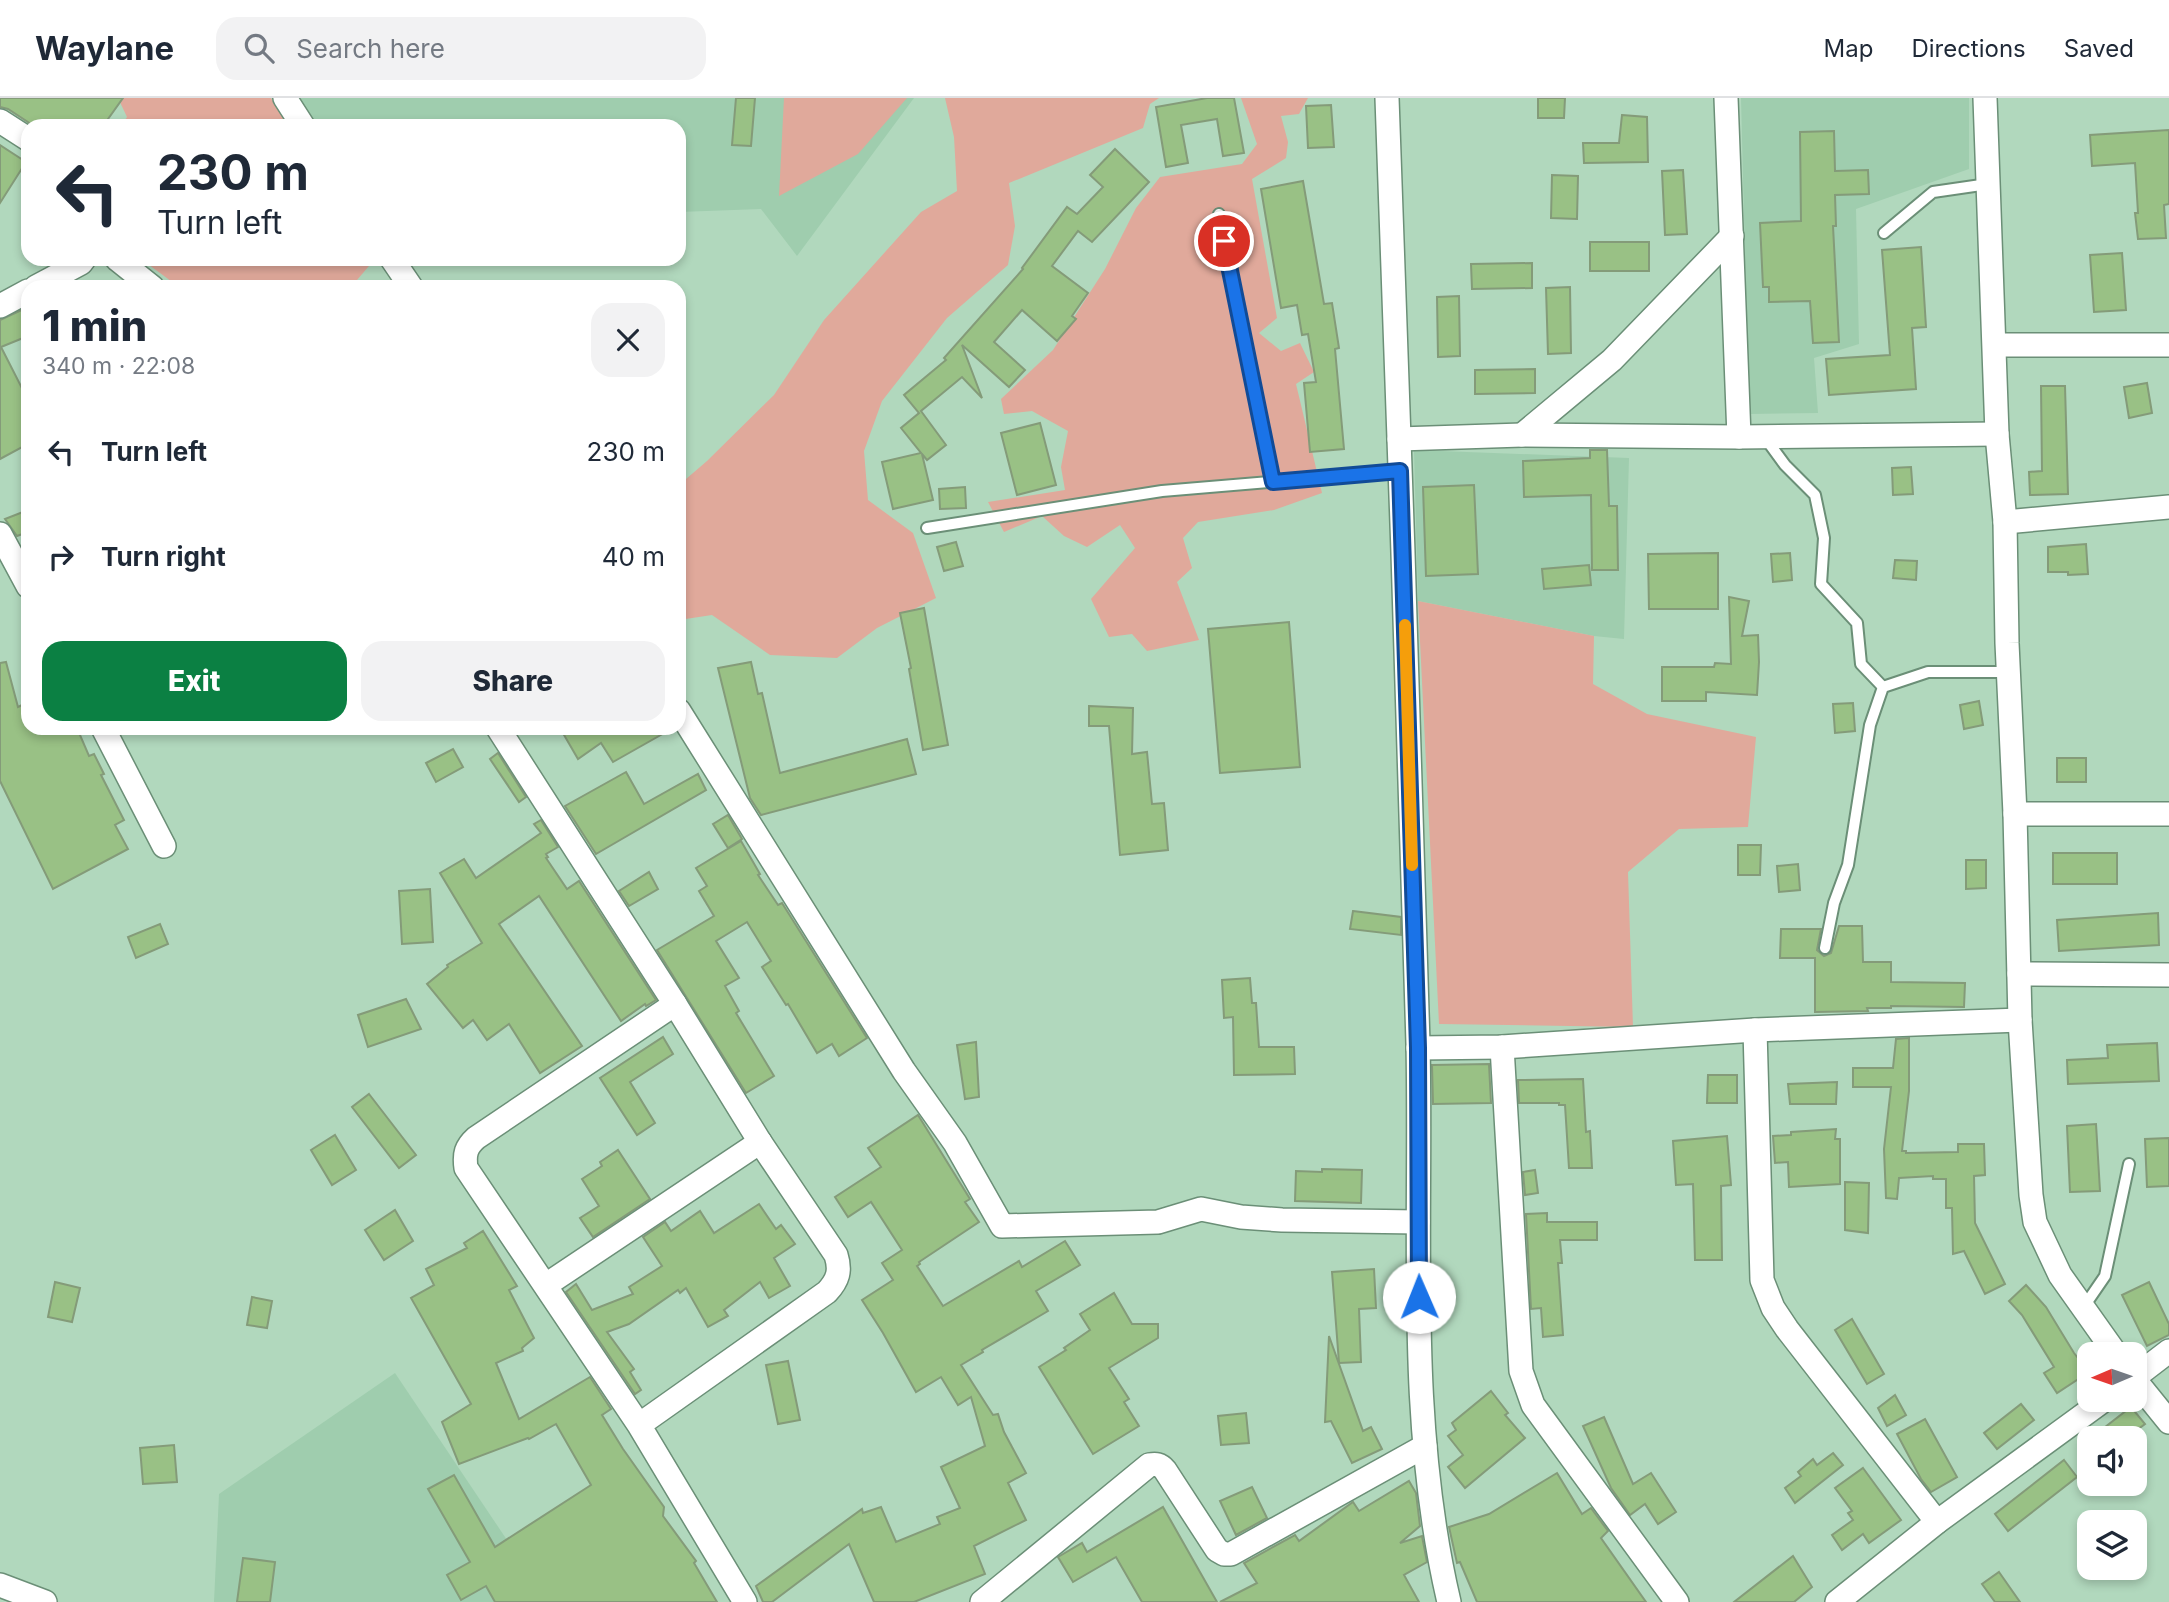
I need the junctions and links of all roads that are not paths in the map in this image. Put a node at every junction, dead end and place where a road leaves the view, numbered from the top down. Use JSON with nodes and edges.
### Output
{"nodes":[{"id":1,"x":285,"y":98,"type":"edge"},
{"id":2,"x":1387,"y":98,"type":"edge"},
{"id":3,"x":1726,"y":98,"type":"edge"},
{"id":4,"x":1985,"y":98,"type":"edge"},
{"id":5,"x":298,"y":119,"type":"edge"},
{"id":6,"x":0,"y":121,"type":"edge"},
{"id":7,"x":21,"y":134,"type":"edge"},
{"id":8,"x":1988,"y":184,"type":"junction"},
{"id":9,"x":1219,"y":214,"type":"dead end"},
{"id":10,"x":1884,"y":233,"type":"dead end"},
{"id":11,"x":1732,"y":236,"type":"junction"},
{"id":12,"x":77,"y":266,"type":"edge"},
{"id":13,"x":126,"y":266,"type":"edge"},
{"id":14,"x":57,"y":280,"type":"edge"},
{"id":15,"x":143,"y":280,"type":"edge"},
{"id":16,"x":21,"y":295,"type":"edge"},
{"id":17,"x":0,"y":306,"type":"edge"},
{"id":18,"x":1995,"y":345,"type":"junction"},
{"id":19,"x":2169,"y":345,"type":"edge"},
{"id":20,"x":1997,"y":434,"type":"junction"},
{"id":21,"x":1522,"y":435,"type":"junction"},
{"id":22,"x":1765,"y":437,"type":"junction"},
{"id":23,"x":1739,"y":438,"type":"junction"},
{"id":24,"x":1399,"y":439,"type":"junction"},
{"id":25,"x":1400,"y":471,"type":"junction"},
{"id":26,"x":1273,"y":482,"type":"junction"},
{"id":27,"x":2169,"y":507,"type":"edge"},
{"id":28,"x":2005,"y":522,"type":"junction"},
{"id":29,"x":927,"y":528,"type":"dead end"},
{"id":30,"x":0,"y":534,"type":"edge"},
{"id":31,"x":21,"y":573,"type":"edge"},
{"id":32,"x":2009,"y":672,"type":"junction"},
{"id":33,"x":1883,"y":687,"type":"junction"},
{"id":34,"x":686,"y":722,"type":"edge"},
{"id":35,"x":107,"y":735,"type":"edge"},
{"id":36,"x":503,"y":735,"type":"edge"},
{"id":37,"x":2015,"y":814,"type":"junction"},
{"id":38,"x":2169,"y":814,"type":"edge"},
{"id":39,"x":164,"y":846,"type":"dead end"},
{"id":40,"x":1825,"y":948,"type":"dead end"},
{"id":41,"x":2019,"y":974,"type":"junction"},
{"id":42,"x":2169,"y":975,"type":"edge"},
{"id":43,"x":676,"y":1004,"type":"junction"},
{"id":44,"x":2020,"y":1020,"type":"junction"},
{"id":45,"x":1755,"y":1030,"type":"junction"},
{"id":46,"x":1502,"y":1047,"type":"junction"},
{"id":47,"x":1418,"y":1048,"type":"junction"},
{"id":48,"x":760,"y":1142,"type":"junction"},
{"id":49,"x":2129,"y":1164,"type":"dead end"},
{"id":50,"x":1418,"y":1222,"type":"junction"},
{"id":51,"x":546,"y":1285,"type":"junction"},
{"id":52,"x":2083,"y":1308,"type":"junction"},
{"id":53,"x":2107,"y":1342,"type":"edge"},
{"id":54,"x":2169,"y":1352,"type":"edge"},
{"id":55,"x":2147,"y":1369,"type":"edge"},
{"id":56,"x":2147,"y":1394,"type":"edge"},
{"id":57,"x":2088,"y":1412,"type":"edge"},
{"id":58,"x":2169,"y":1422,"type":"edge"},
{"id":59,"x":639,"y":1424,"type":"junction"},
{"id":60,"x":1425,"y":1446,"type":"junction"},
{"id":61,"x":1937,"y":1522,"type":"junction"},
{"id":62,"x":0,"y":1585,"type":"edge"},
{"id":63,"x":45,"y":1602,"type":"edge"},
{"id":64,"x":745,"y":1602,"type":"edge"},
{"id":65,"x":982,"y":1602,"type":"edge"},
{"id":66,"x":1449,"y":1602,"type":"edge"},
{"id":67,"x":1677,"y":1602,"type":"edge"},
{"id":68,"x":1837,"y":1602,"type":"edge"}],
"edges":[{"from":1,"to":5,"type":"street"},
{"from":2,"to":24,"type":"street"},
{"from":3,"to":11,"type":"street"},
{"from":4,"to":8,"type":"street"},
{"from":6,"to":7,"type":"street"},
{"from":8,"to":10,"type":"lane"},
{"from":8,"to":18,"type":"street"},
{"from":9,"to":26,"type":"lane"},
{"from":11,"to":21,"type":"street"},
{"from":11,"to":23,"type":"street"},
{"from":12,"to":14,"type":"street"},
{"from":13,"to":15,"type":"street"},
{"from":16,"to":17,"type":"street"},
{"from":18,"to":19,"type":"street"},
{"from":18,"to":20,"type":"street"},
{"from":20,"to":22,"type":"street"},
{"from":20,"to":28,"type":"street"},
{"from":21,"to":23,"type":"street"},
{"from":21,"to":24,"type":"street"},
{"from":22,"to":23,"type":"street"},
{"from":22,"to":33,"type":"lane"},
{"from":24,"to":25,"type":"street"},
{"from":25,"to":26,"type":"lane"},
{"from":25,"to":47,"type":"street"},
{"from":26,"to":29,"type":"lane"},
{"from":27,"to":28,"type":"street"},
{"from":28,"to":32,"type":"street"},
{"from":30,"to":31,"type":"street"},
{"from":32,"to":33,"type":"lane"},
{"from":32,"to":37,"type":"street"},
{"from":33,"to":40,"type":"lane"},
{"from":34,"to":50,"type":"street"},
{"from":35,"to":39,"type":"street"},
{"from":36,"to":43,"type":"street"},
{"from":37,"to":38,"type":"street"},
{"from":37,"to":41,"type":"street"},
{"from":41,"to":42,"type":"street"},
{"from":41,"to":44,"type":"street"},
{"from":43,"to":48,"type":"street"},
{"from":43,"to":51,"type":"street"},
{"from":44,"to":45,"type":"street"},
{"from":44,"to":52,"type":"street"},
{"from":45,"to":46,"type":"street"},
{"from":45,"to":61,"type":"street"},
{"from":46,"to":47,"type":"street"},
{"from":46,"to":67,"type":"street"},
{"from":47,"to":50,"type":"street"},
{"from":48,"to":51,"type":"street"},
{"from":48,"to":59,"type":"street"},
{"from":49,"to":52,"type":"lane"},
{"from":50,"to":60,"type":"street"},
{"from":51,"to":59,"type":"street"},
{"from":52,"to":53,"type":"street"},
{"from":54,"to":55,"type":"street"},
{"from":56,"to":58,"type":"street"},
{"from":57,"to":61,"type":"street"},
{"from":59,"to":64,"type":"street"},
{"from":60,"to":65,"type":"street"},
{"from":60,"to":66,"type":"street"},
{"from":61,"to":68,"type":"street"},
{"from":62,"to":63,"type":"street"}]}
